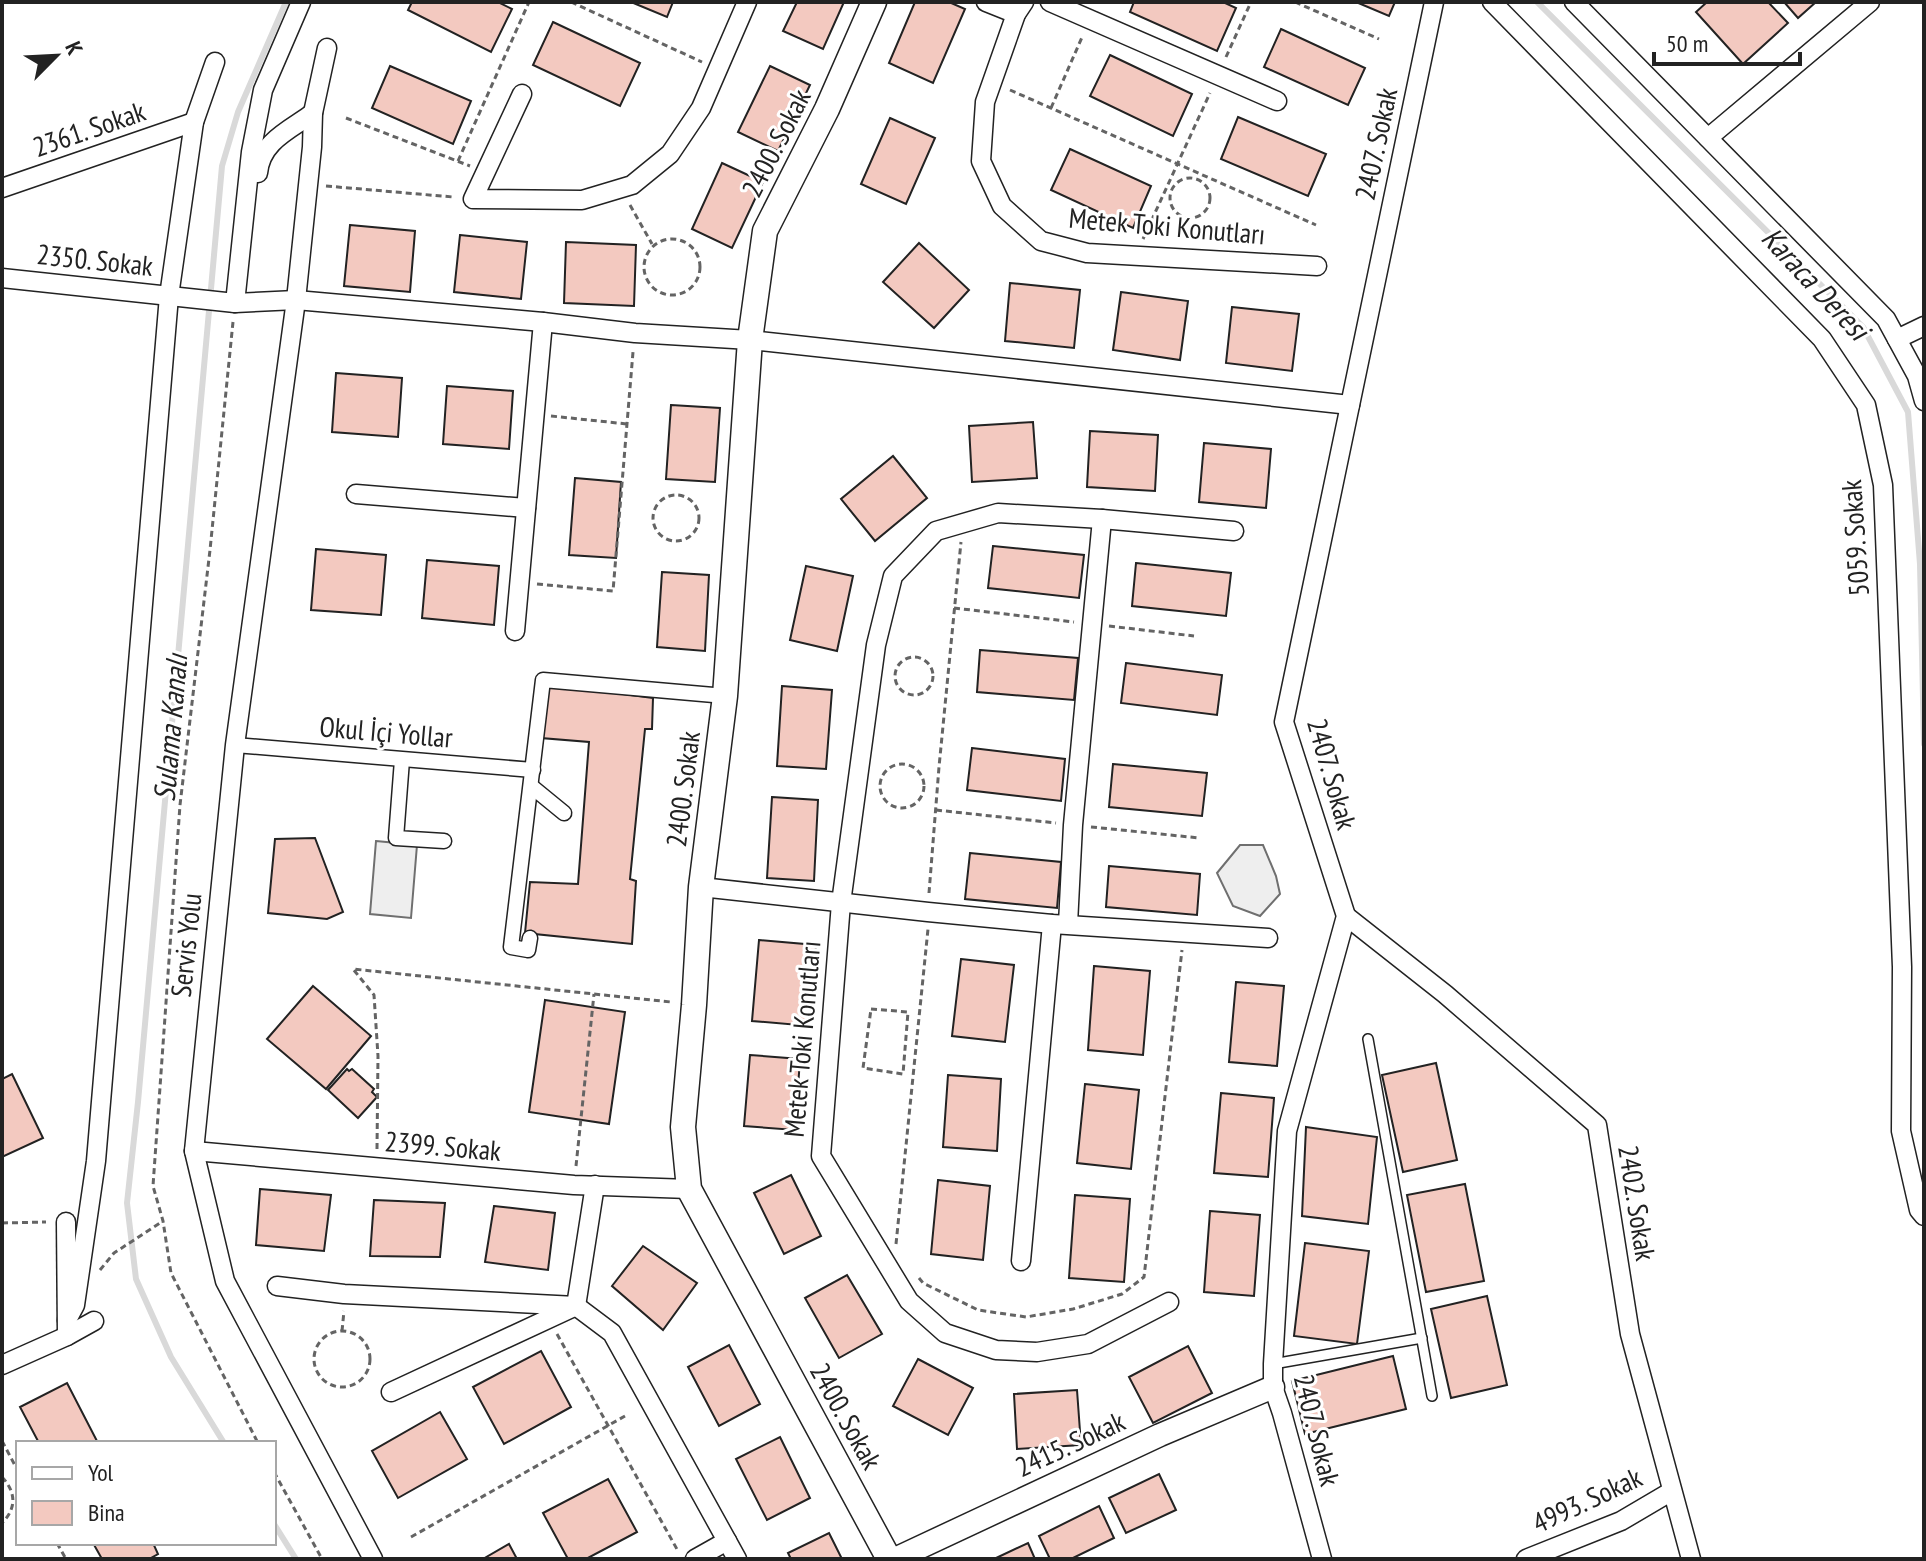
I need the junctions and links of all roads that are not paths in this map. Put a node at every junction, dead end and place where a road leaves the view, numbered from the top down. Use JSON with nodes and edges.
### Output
{"nodes":[{"id":1,"x":301,"y":2,"type":"edge"},
{"id":2,"x":747,"y":2,"type":"edge"},
{"id":3,"x":874,"y":2,"type":"edge"},
{"id":4,"x":986,"y":2,"type":"edge"},
{"id":5,"x":1050,"y":2,"type":"edge"},
{"id":6,"x":1434,"y":2,"type":"edge"},
{"id":7,"x":1492,"y":2,"type":"edge"},
{"id":8,"x":1574,"y":2,"type":"edge"},
{"id":9,"x":1870,"y":2,"type":"edge"},
{"id":10,"x":1020,"y":8,"type":"edge"},
{"id":11,"x":327,"y":48,"type":"dead end"},
{"id":12,"x":215,"y":62,"type":"dead end"},
{"id":13,"x":522,"y":94,"type":"dead end"},
{"id":14,"x":1277,"y":101,"type":"dead end"},
{"id":15,"x":313,"y":113,"type":"junction"},
{"id":16,"x":194,"y":122,"type":"junction"},
{"id":17,"x":1708,"y":138,"type":"junction"},
{"id":18,"x":2,"y":188,"type":"edge"},
{"id":19,"x":1317,"y":266,"type":"dead end"},
{"id":20,"x":2,"y":278,"type":"edge"},
{"id":21,"x":176,"y":297,"type":"junction"},
{"id":22,"x":296,"y":300,"type":"junction"},
{"id":23,"x":237,"y":303,"type":"junction"},
{"id":24,"x":543,"y":322,"type":"junction"},
{"id":25,"x":1924,"y":326,"type":"edge"},
{"id":26,"x":1897,"y":339,"type":"junction"},
{"id":27,"x":750,"y":340,"type":"junction"},
{"id":28,"x":1924,"y":401,"type":"edge"},
{"id":29,"x":1350,"y":405,"type":"junction"},
{"id":30,"x":356,"y":494,"type":"dead end"},
{"id":31,"x":526,"y":508,"type":"junction"},
{"id":32,"x":1102,"y":519,"type":"junction"},
{"id":33,"x":1234,"y":531,"type":"dead end"},
{"id":34,"x":515,"y":631,"type":"dead end"},
{"id":35,"x":725,"y":696,"type":"junction"},
{"id":36,"x":235,"y":745,"type":"junction"},
{"id":37,"x":402,"y":760,"type":"junction"},
{"id":38,"x":533,"y":770,"type":"junction"},
{"id":39,"x":531,"y":786,"type":"junction"},
{"id":40,"x":564,"y":813,"type":"dead end"},
{"id":41,"x":444,"y":841,"type":"dead end"},
{"id":42,"x":701,"y":887,"type":"junction"},
{"id":43,"x":841,"y":903,"type":"junction"},
{"id":44,"x":1346,"y":916,"type":"junction"},
{"id":45,"x":1060,"y":924,"type":"junction"},
{"id":46,"x":530,"y":938,"type":"dead end"},
{"id":47,"x":1268,"y":938,"type":"dead end"},
{"id":48,"x":1368,"y":1039,"type":"dead end"},
{"id":49,"x":194,"y":1151,"type":"junction"},
{"id":50,"x":595,"y":1185,"type":"junction"},
{"id":51,"x":689,"y":1189,"type":"junction"},
{"id":52,"x":1924,"y":1216,"type":"edge"},
{"id":53,"x":66,"y":1222,"type":"road end"},
{"id":54,"x":1021,"y":1261,"type":"dead end"},
{"id":55,"x":277,"y":1286,"type":"dead end"},
{"id":56,"x":1169,"y":1302,"type":"dead end"},
{"id":57,"x":576,"y":1306,"type":"junction"},
{"id":58,"x":94,"y":1321,"type":"dead end"},
{"id":59,"x":67,"y":1328,"type":"junction"},
{"id":60,"x":1422,"y":1338,"type":"junction"},
{"id":61,"x":2,"y":1365,"type":"edge"},
{"id":62,"x":1273,"y":1376,"type":"junction"},
{"id":63,"x":391,"y":1392,"type":"dead end"},
{"id":64,"x":1432,"y":1396,"type":"dead end"},
{"id":65,"x":1672,"y":1491,"type":"junction"},
{"id":66,"x":727,"y":1541,"type":"junction"},
{"id":67,"x":373,"y":1559,"type":"edge"},
{"id":68,"x":695,"y":1559,"type":"edge"},
{"id":69,"x":737,"y":1559,"type":"edge"},
{"id":70,"x":892,"y":1559,"type":"edge"},
{"id":71,"x":1322,"y":1559,"type":"edge"},
{"id":72,"x":1526,"y":1559,"type":"edge"},
{"id":73,"x":1691,"y":1559,"type":"edge"}],
"edges":[{"from":1,"to":23,"type":"street"},
{"from":2,"to":13,"type":"street"},
{"from":3,"to":27,"type":"main road","name":"2400. Sokak"},
{"from":4,"to":10,"type":"street"},
{"from":5,"to":14,"type":"street"},
{"from":6,"to":29,"type":"street","name":"2407. Sokak"},
{"from":7,"to":52,"type":"street","name":"5059. Sokak"},
{"from":8,"to":17,"type":"street"},
{"from":9,"to":17,"type":"street"},
{"from":10,"to":19,"type":"street","name":"Metek Toki Konutları"},
{"from":11,"to":15,"type":"street","name":"Servis Yolu"},
{"from":12,"to":16,"type":"street"},
{"from":15,"to":22,"type":"street","name":"Servis Yolu"},
{"from":15,"to":23,"type":"street"},
{"from":16,"to":18,"type":"street","name":"2361. Sokak"},
{"from":16,"to":21,"type":"street"},
{"from":17,"to":26,"type":"street"},
{"from":20,"to":21,"type":"street","name":"2350. Sokak"},
{"from":21,"to":23,"type":"street","name":"2350. Sokak"},
{"from":21,"to":59,"type":"street"},
{"from":22,"to":23,"type":"street","name":"2350. Sokak"},
{"from":22,"to":24,"type":"street","name":"2350. Sokak"},
{"from":22,"to":36,"type":"street","name":"Servis Yolu"},
{"from":24,"to":27,"type":"street","name":"2350. Sokak"},
{"from":24,"to":31,"type":"street"},
{"from":25,"to":26,"type":"street"},
{"from":26,"to":28,"type":"street"},
{"from":27,"to":29,"type":"street","name":"2350. Sokak"},
{"from":27,"to":35,"type":"main road","name":"2400. Sokak"},
{"from":29,"to":44,"type":"street","name":"2407. Sokak"},
{"from":30,"to":31,"type":"street"},
{"from":31,"to":34,"type":"street"},
{"from":32,"to":33,"type":"street","name":"Metek Toki Konutları"},
{"from":32,"to":43,"type":"street","name":"Metek Toki Konutları"},
{"from":32,"to":45,"type":"street"},
{"from":35,"to":38,"type":"street"},
{"from":35,"to":42,"type":"main road","name":"2400. Sokak"},
{"from":36,"to":37,"type":"street","name":"Okul İçi Yollar"},
{"from":36,"to":49,"type":"street","name":"Servis Yolu"},
{"from":37,"to":38,"type":"street","name":"Okul İçi Yollar"},
{"from":37,"to":41,"type":"street"},
{"from":38,"to":39,"type":"street"},
{"from":39,"to":40,"type":"street"},
{"from":39,"to":46,"type":"street"},
{"from":42,"to":43,"type":"street","name":"Metek Toki Konutları"},
{"from":42,"to":51,"type":"main road","name":"2400. Sokak"},
{"from":43,"to":45,"type":"street","name":"Metek Toki Konutları"},
{"from":43,"to":56,"type":"street","name":"Metek Toki Konutları"},
{"from":44,"to":62,"type":"street","name":"2407. Sokak"},
{"from":44,"to":65,"type":"street","name":"2402. Sokak"},
{"from":45,"to":47,"type":"street","name":"Metek Toki Konutları"},
{"from":45,"to":54,"type":"street"},
{"from":48,"to":60,"type":"lane"},
{"from":49,"to":50,"type":"street","name":"2399. Sokak"},
{"from":49,"to":67,"type":"street","name":"Servis Yolu"},
{"from":50,"to":51,"type":"street","name":"2399. Sokak"},
{"from":50,"to":57,"type":"street"},
{"from":51,"to":70,"type":"main road","name":"2400. Sokak"},
{"from":53,"to":59,"type":"street"},
{"from":55,"to":57,"type":"street"},
{"from":57,"to":63,"type":"street"},
{"from":57,"to":66,"type":"street"},
{"from":58,"to":59,"type":"street"},
{"from":59,"to":61,"type":"street"},
{"from":60,"to":62,"type":"lane"},
{"from":60,"to":64,"type":"lane"},
{"from":62,"to":70,"type":"street","name":"2415. Sokak"},
{"from":62,"to":71,"type":"street","name":"2407. Sokak"},
{"from":65,"to":72,"type":"street","name":"4993. Sokak"},
{"from":65,"to":73,"type":"street","name":"2402. Sokak"},
{"from":66,"to":68,"type":"street"},
{"from":66,"to":69,"type":"street"}]}
